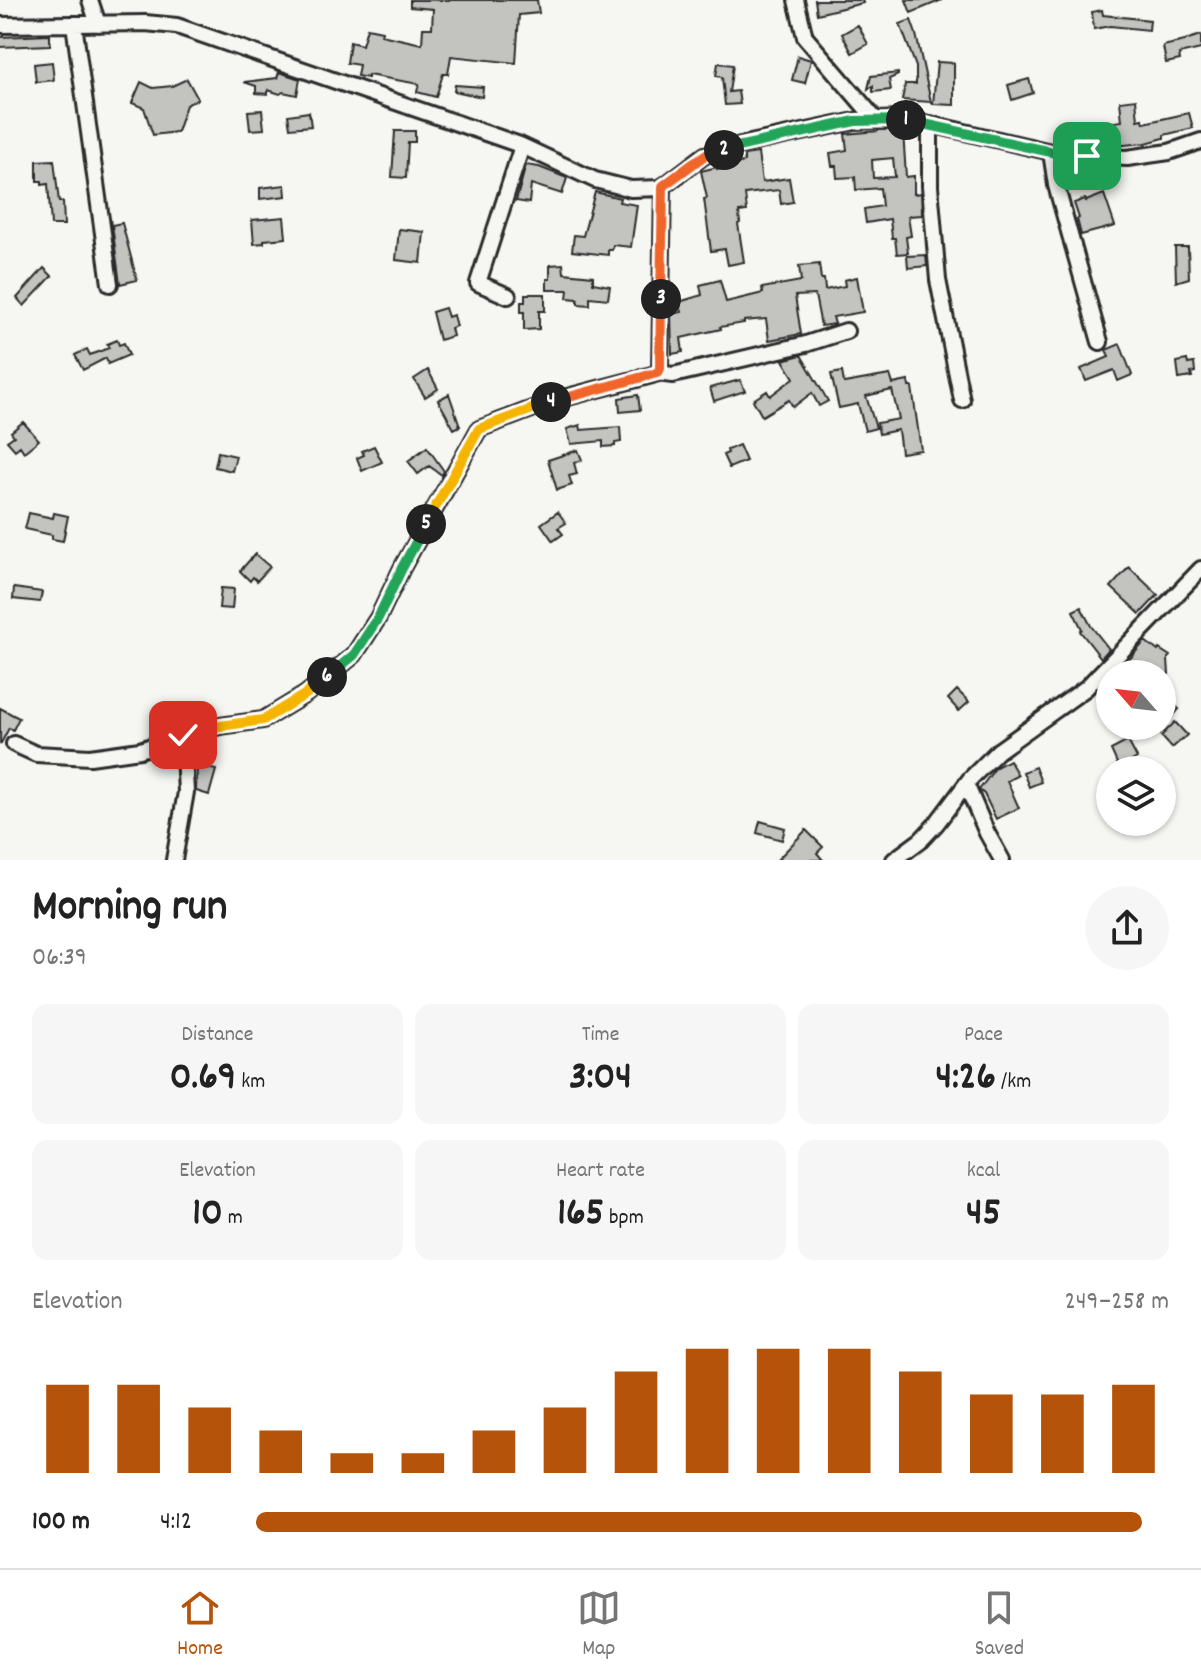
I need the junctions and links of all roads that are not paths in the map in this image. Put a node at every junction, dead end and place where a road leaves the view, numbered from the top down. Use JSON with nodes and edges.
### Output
{"nodes":[{"id":1,"x":90,"y":0,"type":"edge"},
{"id":2,"x":796,"y":0,"type":"edge"},
{"id":3,"x":74,"y":24,"type":"junction"},
{"id":4,"x":98,"y":24,"type":"junction"},
{"id":5,"x":0,"y":25,"type":"edge"},
{"id":6,"x":876,"y":120,"type":"junction"},
{"id":7,"x":930,"y":124,"type":"junction"},
{"id":8,"x":1201,"y":141,"type":"edge"},
{"id":9,"x":522,"y":146,"type":"junction"},
{"id":10,"x":1051,"y":152,"type":"junction"},
{"id":11,"x":663,"y":186,"type":"junction"},
{"id":12,"x":110,"y":284,"type":"dead end"},
{"id":13,"x":508,"y":296,"type":"dead end"},
{"id":14,"x":846,"y":331,"type":"dead end"},
{"id":15,"x":1100,"y":342,"type":"dead end"},
{"id":16,"x":657,"y":373,"type":"junction"},
{"id":17,"x":962,"y":400,"type":"dead end"},
{"id":18,"x":1201,"y":569,"type":"edge"},
{"id":19,"x":183,"y":735,"type":"junction"},
{"id":20,"x":14,"y":744,"type":"dead end"},
{"id":21,"x":966,"y":784,"type":"junction"},
{"id":22,"x":174,"y":860,"type":"edge"},
{"id":23,"x":894,"y":860,"type":"edge"},
{"id":24,"x":1002,"y":860,"type":"edge"}],
"edges":[{"from":1,"to":4,"type":"street"},
{"from":2,"to":6,"type":"street"},
{"from":3,"to":4,"type":"street"},
{"from":3,"to":5,"type":"street"},
{"from":3,"to":12,"type":"street"},
{"from":4,"to":9,"type":"street"},
{"from":6,"to":7,"type":"street"},
{"from":6,"to":11,"type":"street"},
{"from":7,"to":10,"type":"street"},
{"from":7,"to":17,"type":"street"},
{"from":8,"to":10,"type":"street"},
{"from":9,"to":11,"type":"street"},
{"from":9,"to":13,"type":"street"},
{"from":10,"to":15,"type":"street"},
{"from":11,"to":16,"type":"street"},
{"from":14,"to":16,"type":"street"},
{"from":16,"to":19,"type":"street"},
{"from":18,"to":21,"type":"street"},
{"from":19,"to":20,"type":"street"},
{"from":19,"to":22,"type":"street"},
{"from":21,"to":23,"type":"street"},
{"from":21,"to":24,"type":"street"}]}
